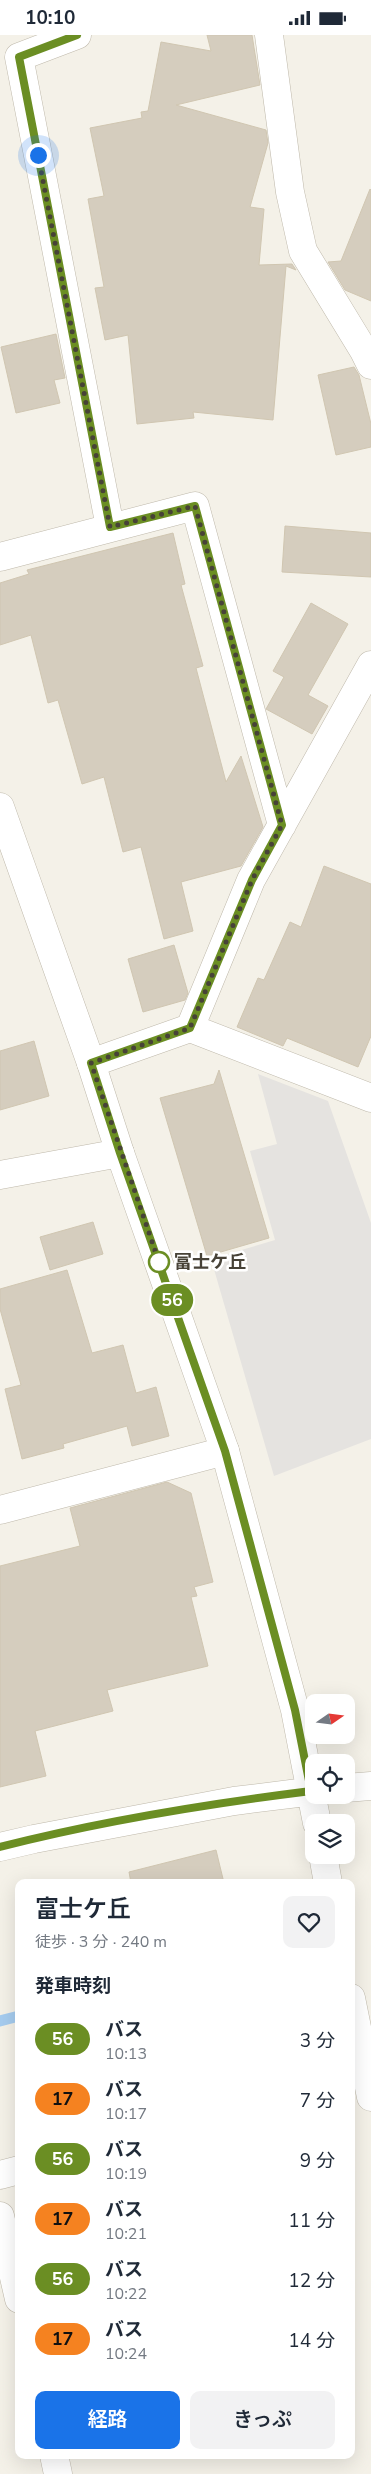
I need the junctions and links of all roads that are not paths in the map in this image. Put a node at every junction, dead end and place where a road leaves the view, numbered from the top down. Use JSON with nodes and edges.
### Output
{"nodes":[{"id":1,"x":77,"y":35,"type":"edge"},
{"id":2,"x":269,"y":35,"type":"edge"},
{"id":3,"x":371,"y":365,"type":"edge"},
{"id":4,"x":110,"y":527,"type":"junction"},
{"id":5,"x":0,"y":557,"type":"edge"},
{"id":6,"x":371,"y":665,"type":"edge"},
{"id":7,"x":0,"y":807,"type":"edge"},
{"id":8,"x":282,"y":825,"type":"junction"},
{"id":9,"x":190,"y":1028,"type":"junction"},
{"id":10,"x":91,"y":1063,"type":"junction"},
{"id":11,"x":371,"y":1098,"type":"edge"},
{"id":12,"x":120,"y":1153,"type":"junction"},
{"id":13,"x":0,"y":1175,"type":"edge"},
{"id":14,"x":225,"y":1451,"type":"junction"},
{"id":15,"x":0,"y":1510,"type":"edge"},
{"id":16,"x":305,"y":1758,"type":"edge"},
{"id":17,"x":371,"y":1786,"type":"edge"},
{"id":18,"x":355,"y":1787,"type":"edge"},
{"id":19,"x":305,"y":1792,"type":"edge"},
{"id":20,"x":0,"y":1847,"type":"edge"},
{"id":21,"x":325,"y":1864,"type":"edge"},
{"id":22,"x":327,"y":1879,"type":"edge"},
{"id":23,"x":355,"y":2022,"type":"edge"},
{"id":24,"x":365,"y":2083,"type":"edge"},
{"id":25,"x":15,"y":2171,"type":"edge"},
{"id":26,"x":0,"y":2175,"type":"edge"},
{"id":27,"x":0,"y":2215,"type":"edge"},
{"id":28,"x":15,"y":2281,"type":"edge"},
{"id":29,"x":55,"y":2459,"type":"edge"},
{"id":30,"x":58,"y":2474,"type":"edge"}],
"edges":[{"from":1,"to":4,"type":"street"},
{"from":2,"to":3,"type":"street"},
{"from":4,"to":5,"type":"street"},
{"from":4,"to":8,"type":"street"},
{"from":6,"to":8,"type":"street"},
{"from":7,"to":10,"type":"street"},
{"from":8,"to":9,"type":"street"},
{"from":9,"to":10,"type":"street"},
{"from":9,"to":11,"type":"street"},
{"from":10,"to":12,"type":"street"},
{"from":12,"to":13,"type":"street"},
{"from":12,"to":14,"type":"street"},
{"from":14,"to":15,"type":"street"},
{"from":14,"to":16,"type":"street"},
{"from":17,"to":18,"type":"street"},
{"from":19,"to":20,"type":"street"},
{"from":21,"to":22,"type":"street"},
{"from":23,"to":24,"type":"street"},
{"from":25,"to":26,"type":"street"},
{"from":27,"to":28,"type":"street"},
{"from":29,"to":30,"type":"street"}]}
